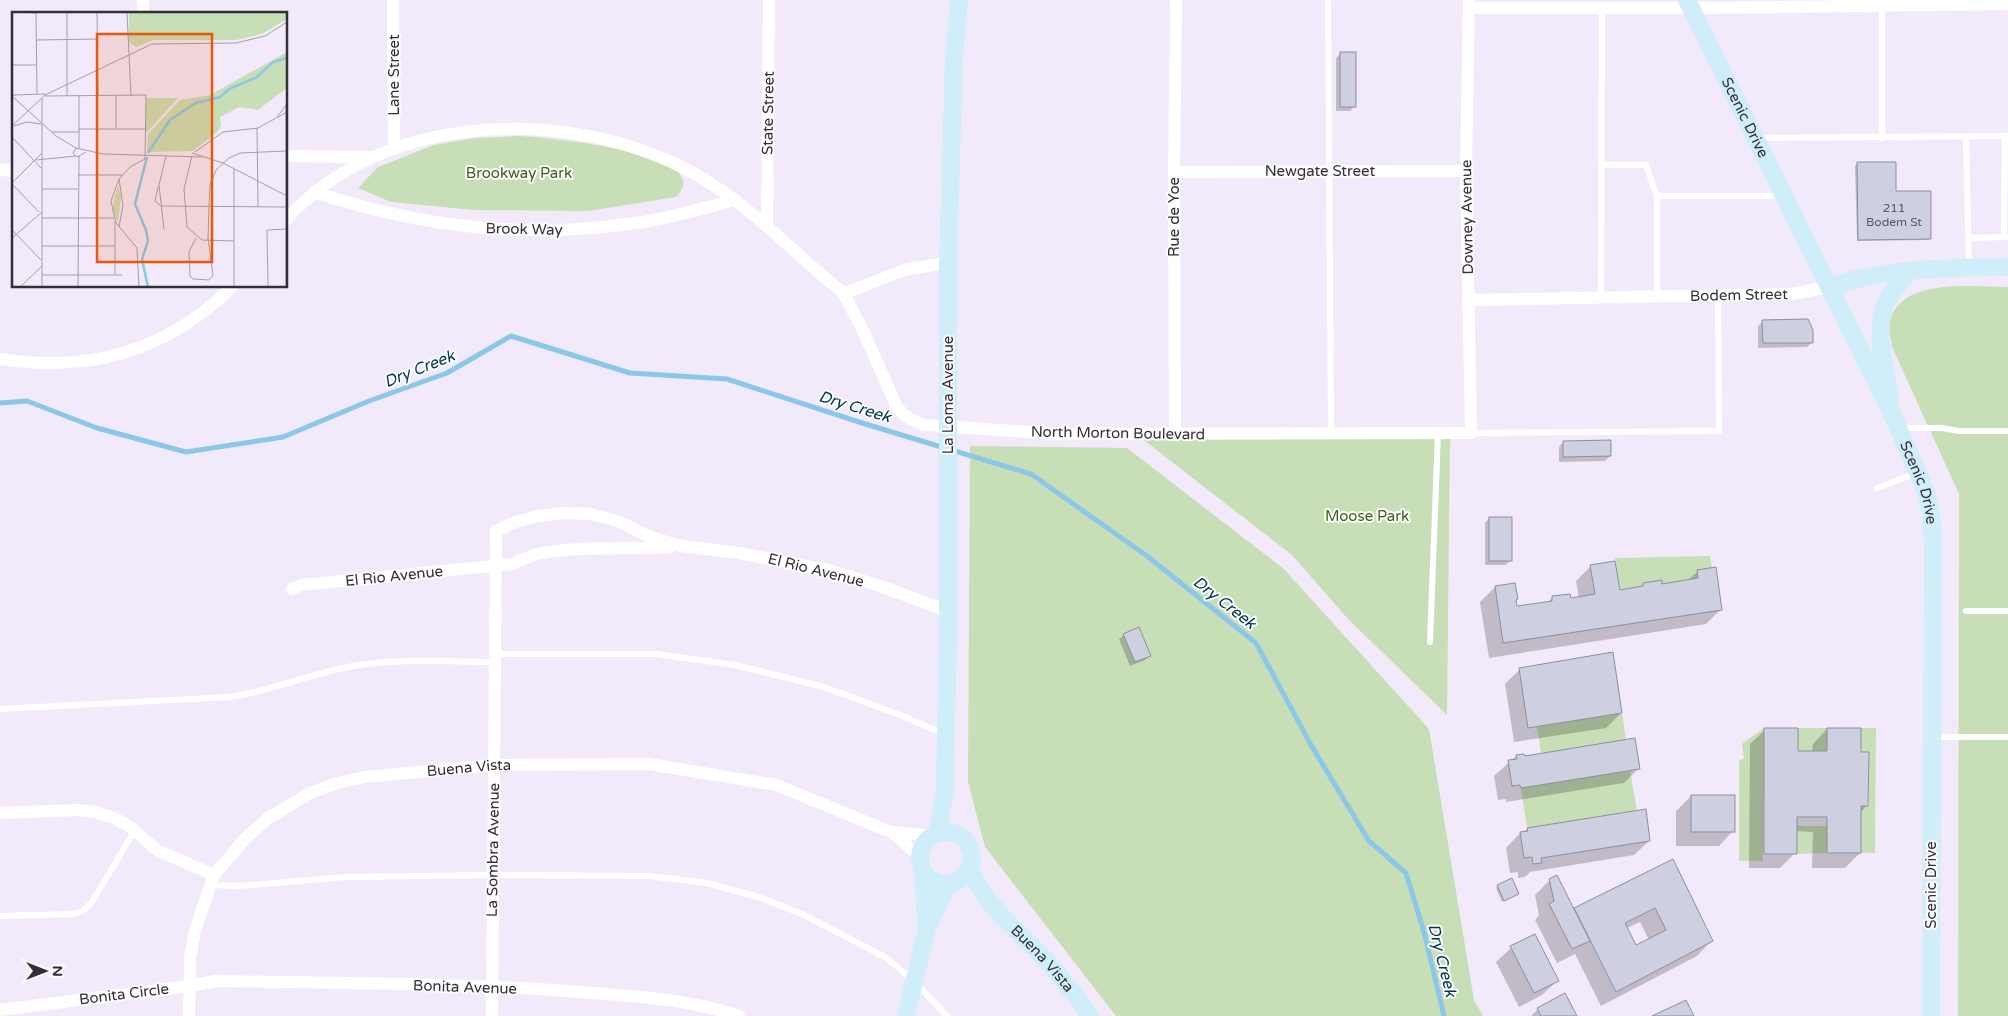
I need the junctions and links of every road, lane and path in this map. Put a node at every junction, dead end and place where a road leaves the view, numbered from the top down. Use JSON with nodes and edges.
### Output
{"nodes":[{"id":1,"x":394,"y":0,"type":"edge"},
{"id":2,"x":769,"y":0,"type":"edge"},
{"id":3,"x":959,"y":0,"type":"edge"},
{"id":4,"x":1176,"y":0,"type":"edge"},
{"id":5,"x":1328,"y":0,"type":"edge"},
{"id":6,"x":1966,"y":2,"type":"edge"},
{"id":7,"x":1759,"y":3,"type":"edge"},
{"id":8,"x":1824,"y":3,"type":"edge"},
{"id":9,"x":1468,"y":4,"type":"edge"},
{"id":10,"x":1689,"y":4,"type":"edge"},
{"id":11,"x":2008,"y":4,"type":"edge"},
{"id":12,"x":1882,"y":5,"type":"junction"},
{"id":13,"x":1602,"y":8,"type":"junction"},
{"id":14,"x":2007,"y":136,"type":"edge"},
{"id":15,"x":1966,"y":137,"type":"junction"},
{"id":16,"x":1755,"y":138,"type":"junction"},
{"id":17,"x":1882,"y":138,"type":"junction"},
{"id":18,"x":394,"y":149,"type":"junction"},
{"id":19,"x":288,"y":156,"type":"edge"},
{"id":20,"x":375,"y":157,"type":"junction"},
{"id":21,"x":1602,"y":165,"type":"junction"},
{"id":22,"x":1328,"y":171,"type":"junction"},
{"id":23,"x":1466,"y":171,"type":"junction"},
{"id":24,"x":1174,"y":172,"type":"junction"},
{"id":25,"x":314,"y":192,"type":"junction"},
{"id":26,"x":1657,"y":196,"type":"junction"},
{"id":27,"x":1785,"y":196,"type":"junction"},
{"id":28,"x":735,"y":200,"type":"junction"},
{"id":29,"x":288,"y":218,"type":"edge"},
{"id":30,"x":767,"y":226,"type":"junction"},
{"id":31,"x":2006,"y":237,"type":"edge"},
{"id":32,"x":1969,"y":238,"type":"junction"},
{"id":33,"x":948,"y":263,"type":"junction"},
{"id":34,"x":2008,"y":267,"type":"edge"},
{"id":35,"x":1970,"y":268,"type":"junction"},
{"id":36,"x":1910,"y":270,"type":"junction"},
{"id":37,"x":1830,"y":287,"type":"junction"},
{"id":38,"x":231,"y":288,"type":"edge"},
{"id":39,"x":843,"y":294,"type":"junction"},
{"id":40,"x":1656,"y":297,"type":"junction"},
{"id":41,"x":1718,"y":297,"type":"junction"},
{"id":42,"x":1601,"y":298,"type":"junction"},
{"id":43,"x":1468,"y":300,"type":"junction"},
{"id":44,"x":0,"y":359,"type":"edge"},
{"id":45,"x":1895,"y":421,"type":"junction"},
{"id":46,"x":2008,"y":431,"type":"edge"},
{"id":47,"x":1438,"y":433,"type":"junction"},
{"id":48,"x":1471,"y":433,"type":"junction"},
{"id":49,"x":1331,"y":434,"type":"junction"},
{"id":50,"x":1175,"y":435,"type":"junction"},
{"id":51,"x":1918,"y":472,"type":"junction"},
{"id":52,"x":1877,"y":488,"type":"dead end"},
{"id":53,"x":681,"y":546,"type":"junction"},
{"id":54,"x":496,"y":565,"type":"junction"},
{"id":55,"x":292,"y":589,"type":"dead end"},
{"id":56,"x":2008,"y":610,"type":"edge"},
{"id":57,"x":948,"y":611,"type":"junction"},
{"id":58,"x":1966,"y":611,"type":"dead end"},
{"id":59,"x":1430,"y":642,"type":"dead end"},
{"id":60,"x":495,"y":658,"type":"junction"},
{"id":61,"x":0,"y":709,"type":"edge"},
{"id":62,"x":946,"y":736,"type":"junction"},
{"id":63,"x":1932,"y":737,"type":"junction"},
{"id":64,"x":2008,"y":737,"type":"edge"},
{"id":65,"x":494,"y":765,"type":"junction"},
{"id":66,"x":945,"y":790,"type":"junction"},
{"id":67,"x":0,"y":813,"type":"edge"},
{"id":68,"x":134,"y":830,"type":"junction"},
{"id":69,"x":891,"y":832,"type":"junction"},
{"id":70,"x":935,"y":835,"type":"junction"},
{"id":71,"x":962,"y":837,"type":"junction"},
{"id":72,"x":922,"y":864,"type":"junction"},
{"id":73,"x":970,"y":868,"type":"junction"},
{"id":74,"x":493,"y":875,"type":"junction"},
{"id":75,"x":212,"y":880,"type":"junction"},
{"id":76,"x":950,"y":884,"type":"junction"},
{"id":77,"x":991,"y":905,"type":"junction"},
{"id":78,"x":0,"y":916,"type":"edge"},
{"id":79,"x":927,"y":928,"type":"junction"},
{"id":80,"x":913,"y":980,"type":"junction"},
{"id":81,"x":189,"y":986,"type":"junction"},
{"id":82,"x":492,"y":986,"type":"junction"},
{"id":83,"x":0,"y":1010,"type":"edge"},
{"id":84,"x":189,"y":1016,"type":"edge"},
{"id":85,"x":492,"y":1016,"type":"edge"},
{"id":86,"x":739,"y":1016,"type":"edge"},
{"id":87,"x":906,"y":1016,"type":"edge"},
{"id":88,"x":947,"y":1016,"type":"edge"},
{"id":89,"x":1090,"y":1016,"type":"edge"},
{"id":90,"x":1931,"y":1016,"type":"edge"}],
"edges":[{"from":1,"to":18,"type":"street","name":"Lane Street"},
{"from":2,"to":30,"type":"street","name":"State Street"},
{"from":3,"to":33,"type":"main road","name":"La Loma Avenue"},
{"from":4,"to":24,"type":"street","name":"Rue de Yoe"},
{"from":5,"to":22,"type":"lane"},
{"from":6,"to":11,"type":"street"},
{"from":6,"to":12,"type":"street"},
{"from":7,"to":8,"type":"street"},
{"from":7,"to":10,"type":"street"},
{"from":8,"to":12,"type":"street"},
{"from":9,"to":13,"type":"street"},
{"from":9,"to":23,"type":"street","name":"Downey Avenue"},
{"from":10,"to":13,"type":"street"},
{"from":10,"to":16,"type":"main road","name":"Scenic Drive"},
{"from":12,"to":17,"type":"lane"},
{"from":13,"to":21,"type":"lane"},
{"from":14,"to":15,"type":"lane"},
{"from":14,"to":31,"type":"lane"},
{"from":15,"to":17,"type":"lane"},
{"from":15,"to":32,"type":"lane"},
{"from":16,"to":17,"type":"lane"},
{"from":16,"to":27,"type":"main road","name":"Scenic Drive"},
{"from":18,"to":20,"type":"street","name":"North Morton Boulevard"},
{"from":18,"to":28,"type":"street","name":"North Morton Boulevard"},
{"from":19,"to":20,"type":"street"},
{"from":20,"to":25,"type":"street","name":"North Morton Boulevard"},
{"from":21,"to":26,"type":"lane"},
{"from":21,"to":42,"type":"lane"},
{"from":22,"to":23,"type":"street","name":"Newgate Street"},
{"from":22,"to":24,"type":"street","name":"Newgate Street"},
{"from":22,"to":49,"type":"lane"},
{"from":23,"to":43,"type":"street","name":"Downey Avenue"},
{"from":24,"to":50,"type":"street","name":"Rue de Yoe"},
{"from":25,"to":28,"type":"street","name":"Brook Way"},
{"from":25,"to":29,"type":"street","name":"North Morton Boulevard"},
{"from":26,"to":27,"type":"lane"},
{"from":26,"to":40,"type":"lane"},
{"from":27,"to":37,"type":"main road","name":"Scenic Drive"},
{"from":28,"to":30,"type":"street","name":"North Morton Boulevard"},
{"from":30,"to":39,"type":"street","name":"North Morton Boulevard"},
{"from":31,"to":32,"type":"lane"},
{"from":32,"to":35,"type":"lane"},
{"from":33,"to":39,"type":"street"},
{"from":33,"to":57,"type":"main road","name":"La Loma Avenue"},
{"from":34,"to":35,"type":"main road","name":"Bodem Street"},
{"from":35,"to":36,"type":"main road","name":"Bodem Street"},
{"from":36,"to":37,"type":"main road","name":"Bodem Street"},
{"from":36,"to":45,"type":"main road"},
{"from":37,"to":41,"type":"street","name":"Bodem Street"},
{"from":37,"to":45,"type":"main road","name":"Scenic Drive"},
{"from":38,"to":44,"type":"street"},
{"from":39,"to":50,"type":"street","name":"North Morton Boulevard"},
{"from":40,"to":41,"type":"street","name":"Bodem Street"},
{"from":40,"to":42,"type":"street","name":"Bodem Street"},
{"from":41,"to":48,"type":"lane"},
{"from":42,"to":43,"type":"street","name":"Bodem Street"},
{"from":43,"to":48,"type":"street","name":"Downey Avenue"},
{"from":45,"to":46,"type":"lane"},
{"from":45,"to":51,"type":"main road","name":"Scenic Drive"},
{"from":47,"to":48,"type":"street","name":"North Morton Boulevard"},
{"from":47,"to":49,"type":"street","name":"North Morton Boulevard"},
{"from":47,"to":59,"type":"lane"},
{"from":49,"to":50,"type":"street","name":"North Morton Boulevard"},
{"from":51,"to":52,"type":"lane"},
{"from":51,"to":63,"type":"main road","name":"Scenic Drive"},
{"from":53,"to":54,"type":"street","name":"El Rio Avenue"},
{"from":53,"to":54,"type":"street","name":"El Rio Avenue"},
{"from":53,"to":57,"type":"street","name":"El Rio Avenue"},
{"from":54,"to":55,"type":"street","name":"El Rio Avenue"},
{"from":54,"to":60,"type":"street","name":"La Sombra Avenue"},
{"from":56,"to":58,"type":"lane"},
{"from":57,"to":62,"type":"main road","name":"La Loma Avenue"},
{"from":60,"to":61,"type":"lane"},
{"from":60,"to":62,"type":"lane"},
{"from":60,"to":65,"type":"street","name":"La Sombra Avenue"},
{"from":62,"to":66,"type":"main road","name":"La Loma Avenue"},
{"from":63,"to":64,"type":"lane"},
{"from":63,"to":90,"type":"main road","name":"Scenic Drive"},
{"from":65,"to":69,"type":"street","name":"Buena Vista"},
{"from":65,"to":74,"type":"street","name":"La Sombra Avenue"},
{"from":65,"to":75,"type":"street","name":"Buena Vista"},
{"from":66,"to":70,"type":"main road","name":"La Loma Avenue"},
{"from":66,"to":71,"type":"main road","name":"La Loma Avenue"},
{"from":67,"to":68,"type":"street"},
{"from":68,"to":75,"type":"street"},
{"from":68,"to":78,"type":"lane"},
{"from":69,"to":70,"type":"street","name":"Buena Vista"},
{"from":69,"to":72,"type":"street","name":"Buena Vista"},
{"from":70,"to":71,"type":"main road"},
{"from":70,"to":72,"type":"main road"},
{"from":71,"to":73,"type":"main road"},
{"from":72,"to":76,"type":"main road"},
{"from":72,"to":79,"type":"main road"},
{"from":73,"to":76,"type":"main road"},
{"from":73,"to":77,"type":"main road","name":"Buena Vista"},
{"from":74,"to":75,"type":"lane"},
{"from":74,"to":80,"type":"lane"},
{"from":74,"to":82,"type":"street","name":"La Sombra Avenue"},
{"from":75,"to":81,"type":"street","name":"Buena Vista"},
{"from":76,"to":77,"type":"main road","name":"Buena Vista"},
{"from":76,"to":79,"type":"main road"},
{"from":77,"to":89,"type":"main road","name":"Buena Vista"},
{"from":79,"to":80,"type":"main road"},
{"from":80,"to":87,"type":"main road"},
{"from":80,"to":88,"type":"lane"},
{"from":81,"to":82,"type":"street","name":"Bonita Avenue"},
{"from":81,"to":83,"type":"street","name":"Bonita Circle"},
{"from":81,"to":84,"type":"street","name":"Buena Vista"},
{"from":82,"to":85,"type":"street","name":"La Sombra Avenue"},
{"from":82,"to":86,"type":"street","name":"Bonita Avenue"}]}
